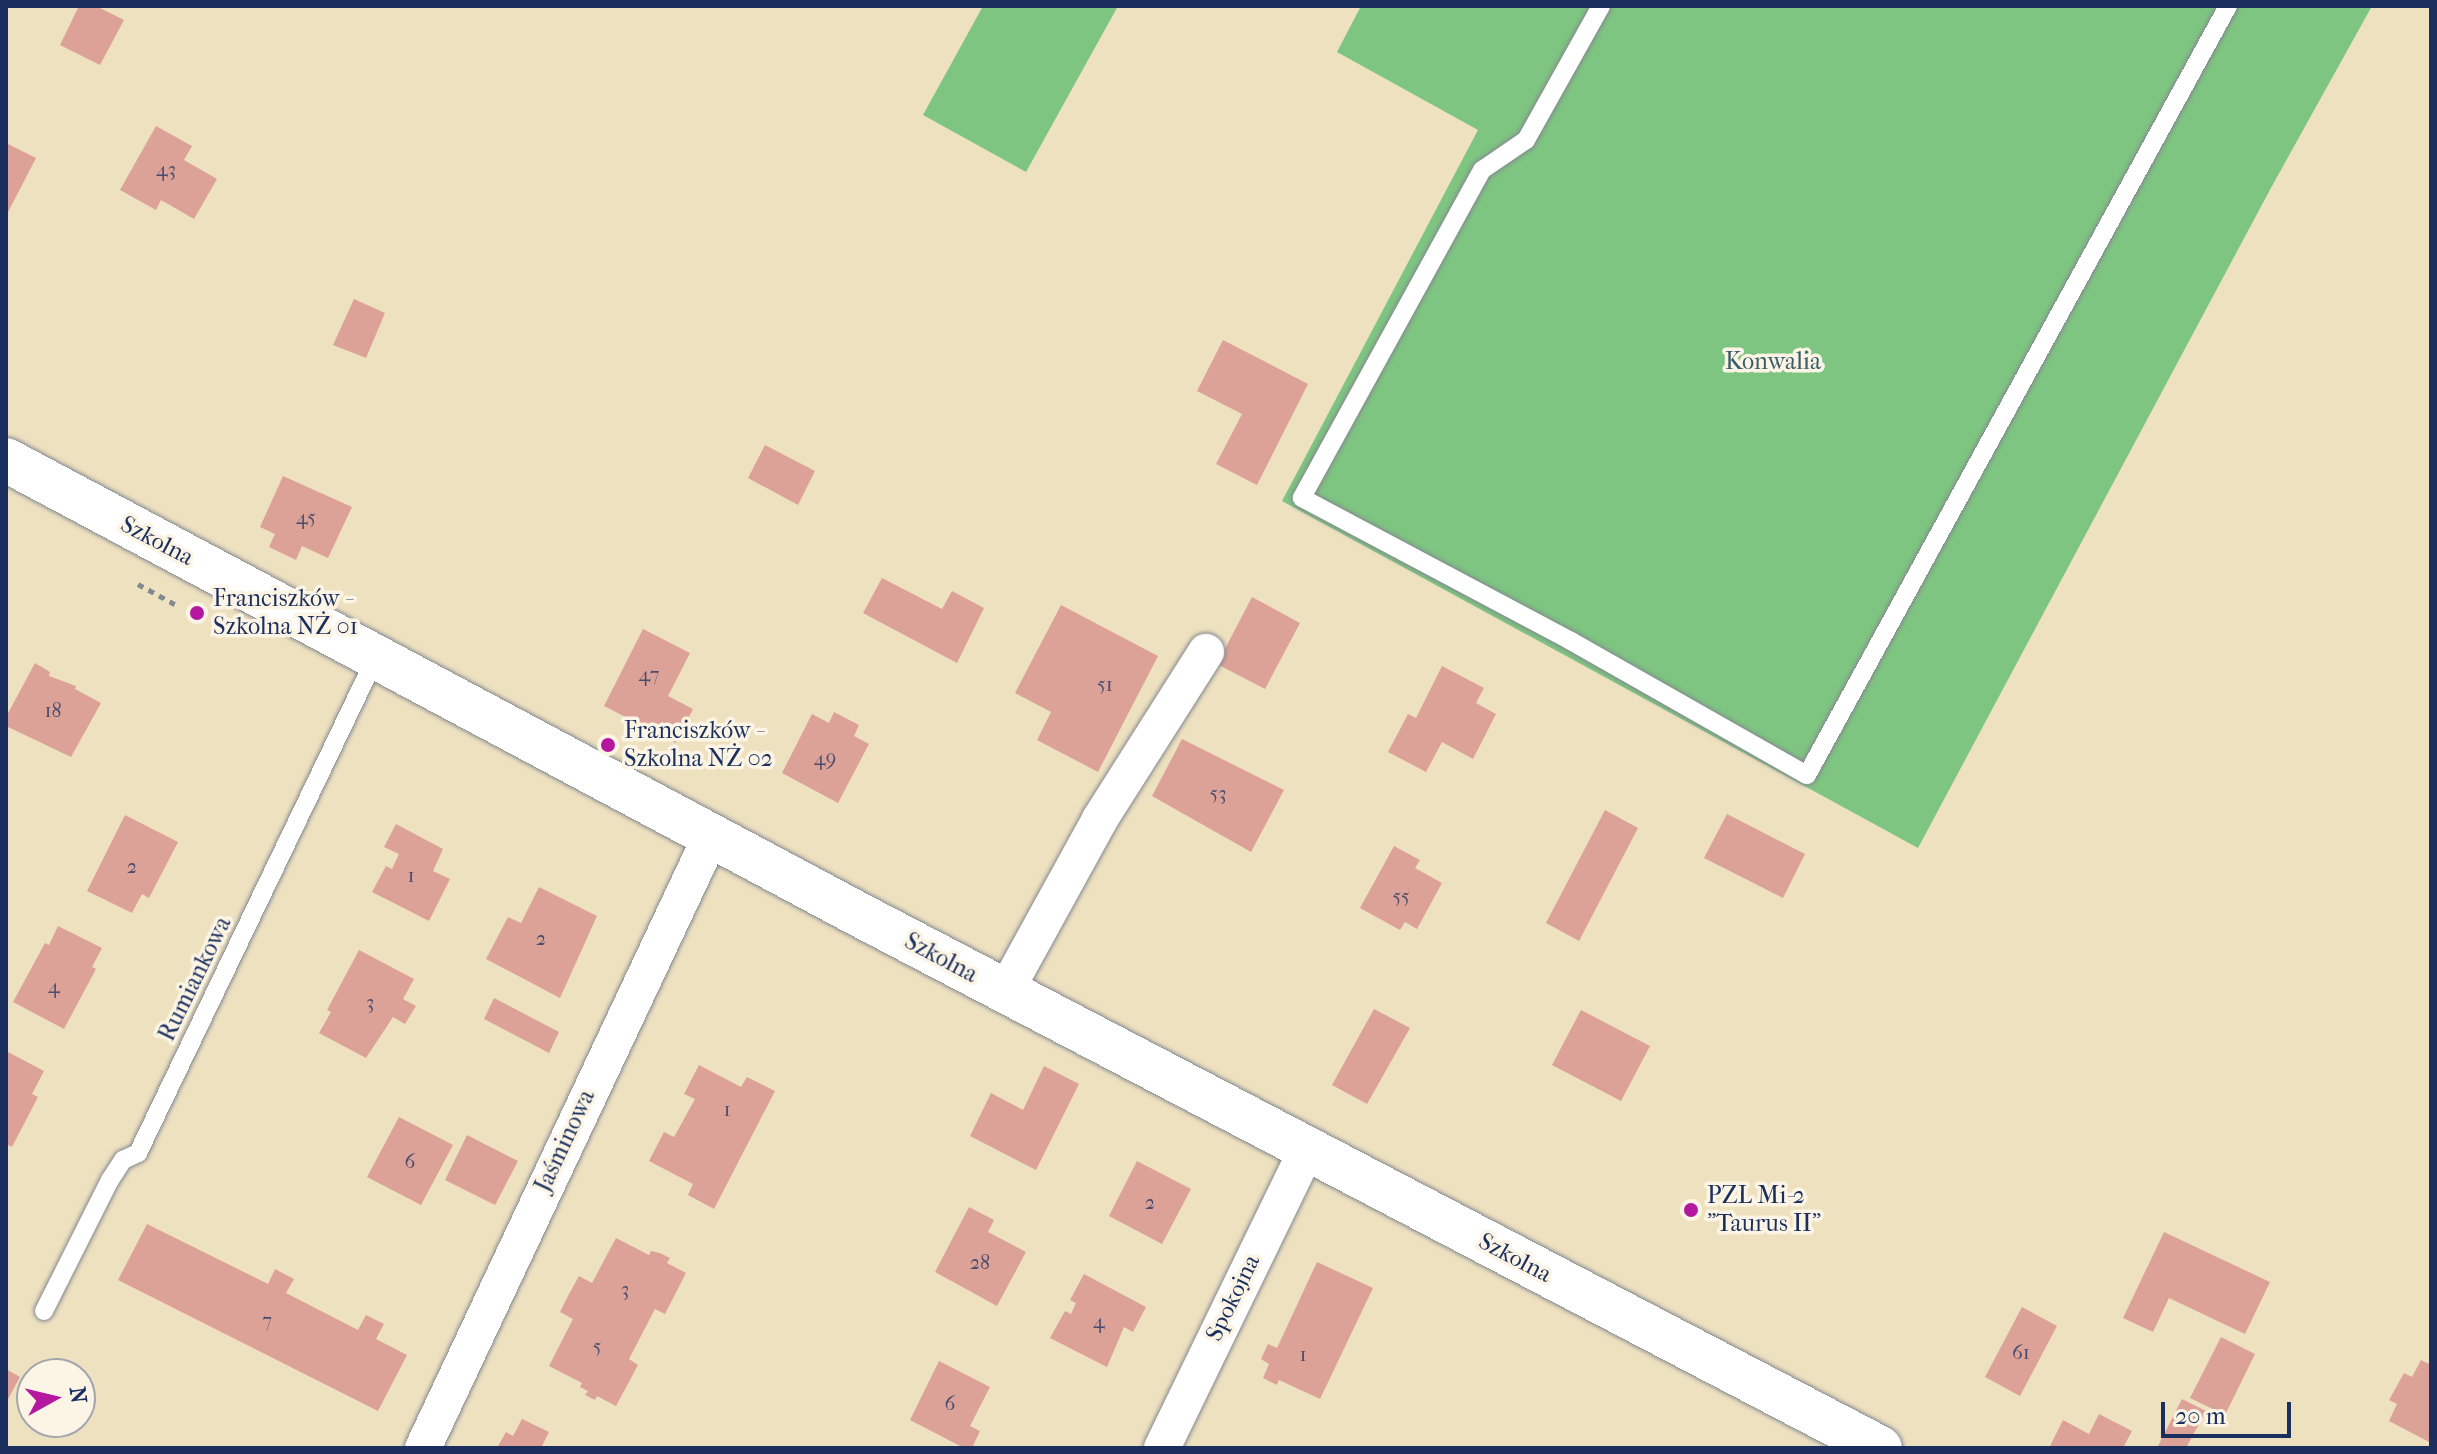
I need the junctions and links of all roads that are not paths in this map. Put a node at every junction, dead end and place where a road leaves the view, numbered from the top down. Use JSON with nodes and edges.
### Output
{"nodes":[{"id":1,"x":1601,"y":6,"type":"edge"},
{"id":2,"x":2228,"y":6,"type":"edge"},
{"id":3,"x":6,"y":460,"type":"edge"},
{"id":4,"x":1206,"y":652,"type":"dead end"},
{"id":5,"x":376,"y":657,"type":"junction"},
{"id":6,"x":711,"y":836,"type":"junction"},
{"id":7,"x":1005,"y":992,"type":"junction"},
{"id":8,"x":1307,"y":1149,"type":"junction"},
{"id":9,"x":44,"y":1311,"type":"dead end"},
{"id":10,"x":423,"y":1448,"type":"edge"},
{"id":11,"x":1162,"y":1448,"type":"edge"},
{"id":12,"x":1880,"y":1448,"type":"edge"}],
"edges":[{"from":1,"to":2,"type":"lane"},
{"from":3,"to":5,"type":"street","name":"Szkolna"},
{"from":4,"to":7,"type":"street"},
{"from":5,"to":6,"type":"street","name":"Szkolna"},
{"from":5,"to":9,"type":"lane","name":"Rumiankowa"},
{"from":6,"to":7,"type":"street","name":"Szkolna"},
{"from":6,"to":10,"type":"street","name":"Jaśminowa"},
{"from":7,"to":8,"type":"street","name":"Szkolna"},
{"from":8,"to":11,"type":"street","name":"Spokojna"},
{"from":8,"to":12,"type":"street","name":"Szkolna"}]}
